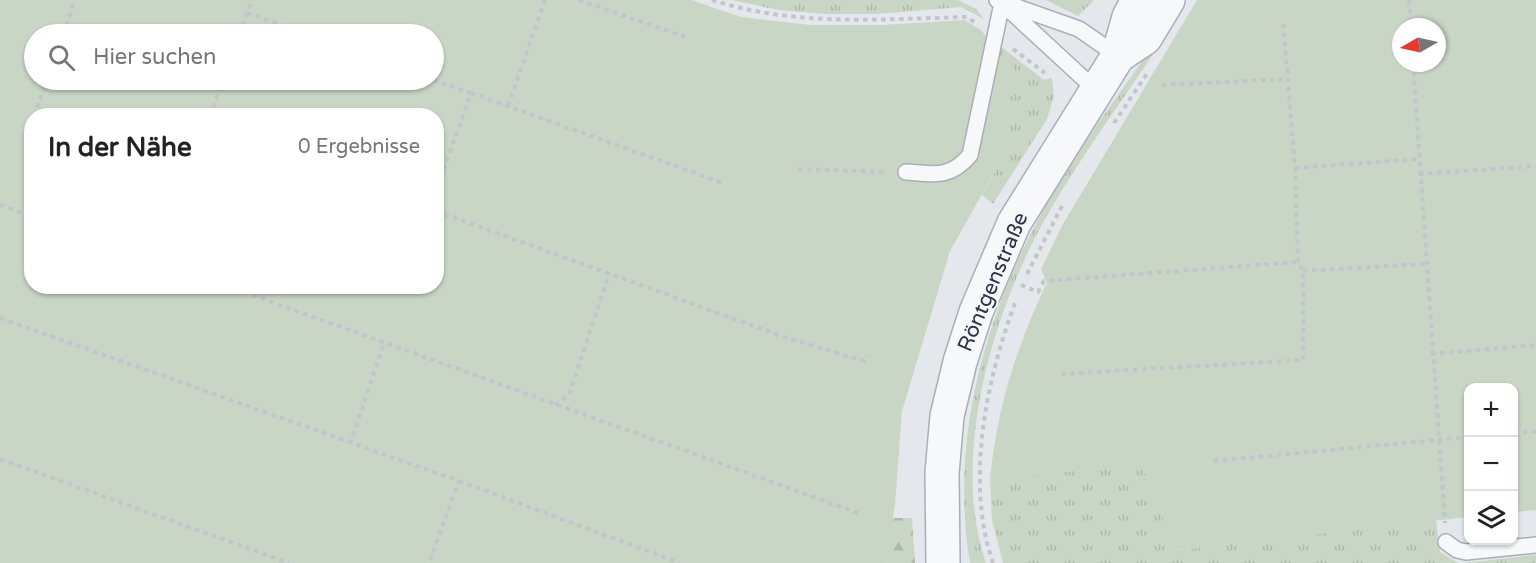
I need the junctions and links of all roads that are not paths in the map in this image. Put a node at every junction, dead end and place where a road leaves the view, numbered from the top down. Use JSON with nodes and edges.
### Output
{"nodes":[{"id":1,"x":1138,"y":0,"type":"edge"},
{"id":2,"x":1168,"y":0,"type":"edge"},
{"id":3,"x":999,"y":2,"type":"edge"},
{"id":4,"x":1118,"y":56,"type":"junction"},
{"id":5,"x":1096,"y":90,"type":"junction"},
{"id":6,"x":906,"y":172,"type":"road end"},
{"id":7,"x":1446,"y":542,"type":"road end"},
{"id":8,"x":1536,"y":545,"type":"edge"},
{"id":9,"x":946,"y":553,"type":"edge"}],
"edges":[{"from":1,"to":4,"type":"street","name":"Röntgenstraße"},
{"from":2,"to":4,"type":"street","name":"Röntgenstraße"},
{"from":3,"to":4,"type":"lane"},
{"from":3,"to":5,"type":"lane"},
{"from":3,"to":6,"type":"lane"},
{"from":4,"to":5,"type":"street","name":"Röntgenstraße"},
{"from":5,"to":9,"type":"street","name":"Röntgenstraße"},
{"from":7,"to":8,"type":"lane"}]}
